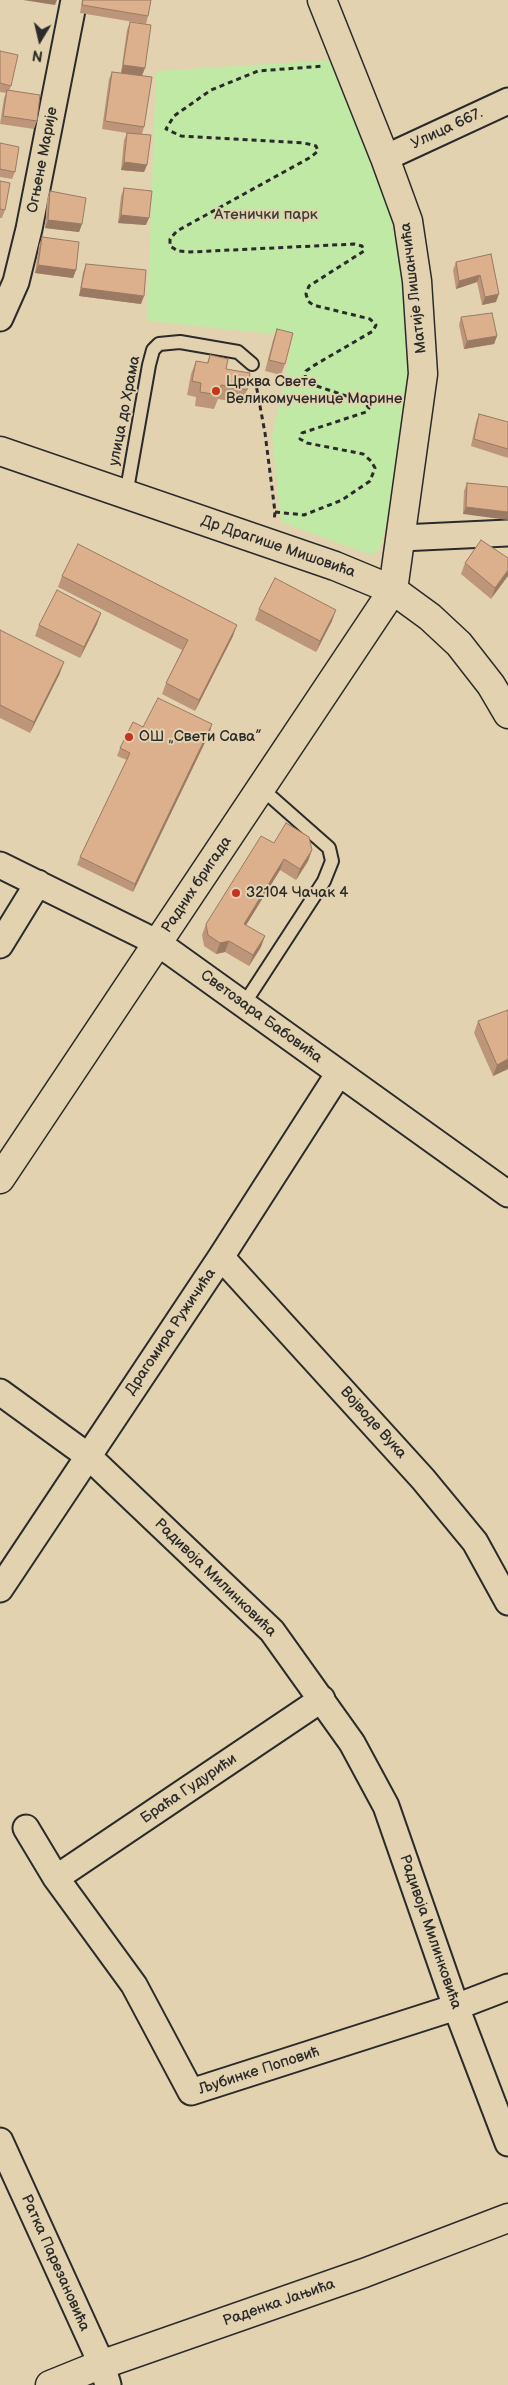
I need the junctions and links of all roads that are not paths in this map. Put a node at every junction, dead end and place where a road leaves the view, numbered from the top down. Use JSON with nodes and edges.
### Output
{"nodes":[{"id":1,"x":74,"y":0,"type":"edge"},
{"id":2,"x":322,"y":0,"type":"edge"},
{"id":3,"x":508,"y":100,"type":"edge"},
{"id":4,"x":385,"y":158,"type":"junction"},
{"id":5,"x":0,"y":318,"type":"edge"},
{"id":6,"x":252,"y":364,"type":"road end"},
{"id":7,"x":0,"y":451,"type":"edge"},
{"id":8,"x":126,"y":495,"type":"junction"},
{"id":9,"x":508,"y":533,"type":"edge"},
{"id":10,"x":401,"y":538,"type":"junction"},
{"id":11,"x":393,"y":590,"type":"junction"},
{"id":12,"x":508,"y":714,"type":"edge"},
{"id":13,"x":261,"y":788,"type":"junction"},
{"id":14,"x":0,"y":865,"type":"edge"},
{"id":15,"x":38,"y":883,"type":"junction"},
{"id":16,"x":158,"y":943,"type":"junction"},
{"id":17,"x":0,"y":945,"type":"edge"},
{"id":18,"x":244,"y":1004,"type":"junction"},
{"id":19,"x":339,"y":1073,"type":"junction"},
{"id":20,"x":0,"y":1180,"type":"edge"},
{"id":21,"x":508,"y":1194,"type":"edge"},
{"id":22,"x":221,"y":1258,"type":"junction"},
{"id":23,"x":0,"y":1392,"type":"edge"},
{"id":24,"x":88,"y":1456,"type":"junction"},
{"id":25,"x":0,"y":1589,"type":"edge"},
{"id":26,"x":508,"y":1602,"type":"edge"},
{"id":27,"x":322,"y":1699,"type":"junction"},
{"id":28,"x":26,"y":1828,"type":"dead end"},
{"id":29,"x":56,"y":1878,"type":"junction"},
{"id":30,"x":508,"y":1987,"type":"edge"},
{"id":31,"x":456,"y":2007,"type":"junction"},
{"id":32,"x":0,"y":2141,"type":"edge"},
{"id":33,"x":508,"y":2143,"type":"edge"},
{"id":34,"x":508,"y":2218,"type":"edge"},
{"id":35,"x":105,"y":2375,"type":"edge"},
{"id":36,"x":50,"y":2385,"type":"edge"}],
"edges":[{"from":1,"to":5,"type":"street","name":"Огњене Марије"},
{"from":2,"to":4,"type":"street","name":"Матије Лишанчића"},
{"from":3,"to":4,"type":"street","name":"Улица 667."},
{"from":4,"to":10,"type":"street","name":"Матије Лишанчића"},
{"from":6,"to":8,"type":"lane","name":"улица до Храма"},
{"from":7,"to":8,"type":"street","name":"Др Драгише Мишовића"},
{"from":8,"to":11,"type":"street","name":"Др Драгише Мишовића"},
{"from":9,"to":10,"type":"street"},
{"from":10,"to":11,"type":"street","name":"Матије Лишанчића"},
{"from":11,"to":12,"type":"street","name":"Др Драгише Мишовића"},
{"from":11,"to":13,"type":"street","name":"Радних бригада"},
{"from":13,"to":16,"type":"street","name":"Радних бригада"},
{"from":13,"to":18,"type":"lane"},
{"from":14,"to":15,"type":"street","name":"Светозара Бабовића"},
{"from":15,"to":16,"type":"street","name":"Светозара Бабовића"},
{"from":15,"to":17,"type":"street"},
{"from":16,"to":18,"type":"street","name":"Светозара Бабовића"},
{"from":16,"to":20,"type":"street","name":"Радних бригада"},
{"from":18,"to":19,"type":"street","name":"Светозара Бабовића"},
{"from":19,"to":21,"type":"street","name":"Светозара Бабовића"},
{"from":19,"to":22,"type":"street","name":"Драгомира Ружичића"},
{"from":22,"to":24,"type":"street","name":"Драгомира Ружичића"},
{"from":22,"to":26,"type":"street","name":"Војводе Вука"},
{"from":23,"to":24,"type":"street","name":"Радивоја Милинковића"},
{"from":24,"to":25,"type":"street","name":"Драгомира Ружичића"},
{"from":24,"to":27,"type":"street","name":"Радивоја Милинковића"},
{"from":27,"to":29,"type":"street","name":"Браћа Гудурићи"},
{"from":27,"to":31,"type":"street","name":"Радивоја Милинковића"},
{"from":28,"to":29,"type":"street","name":"Љубинке Поповић"},
{"from":29,"to":31,"type":"street","name":"Љубинке Поповић"},
{"from":30,"to":31,"type":"street","name":"Љубинке Поповић"},
{"from":31,"to":33,"type":"street","name":"Радивоја Милинковића"},
{"from":32,"to":35,"type":"street","name":"Ратка Парезановића"},
{"from":34,"to":35,"type":"street","name":"Раденка Јањића"},
{"from":35,"to":36,"type":"street","name":"Раденка Јањића"}]}
